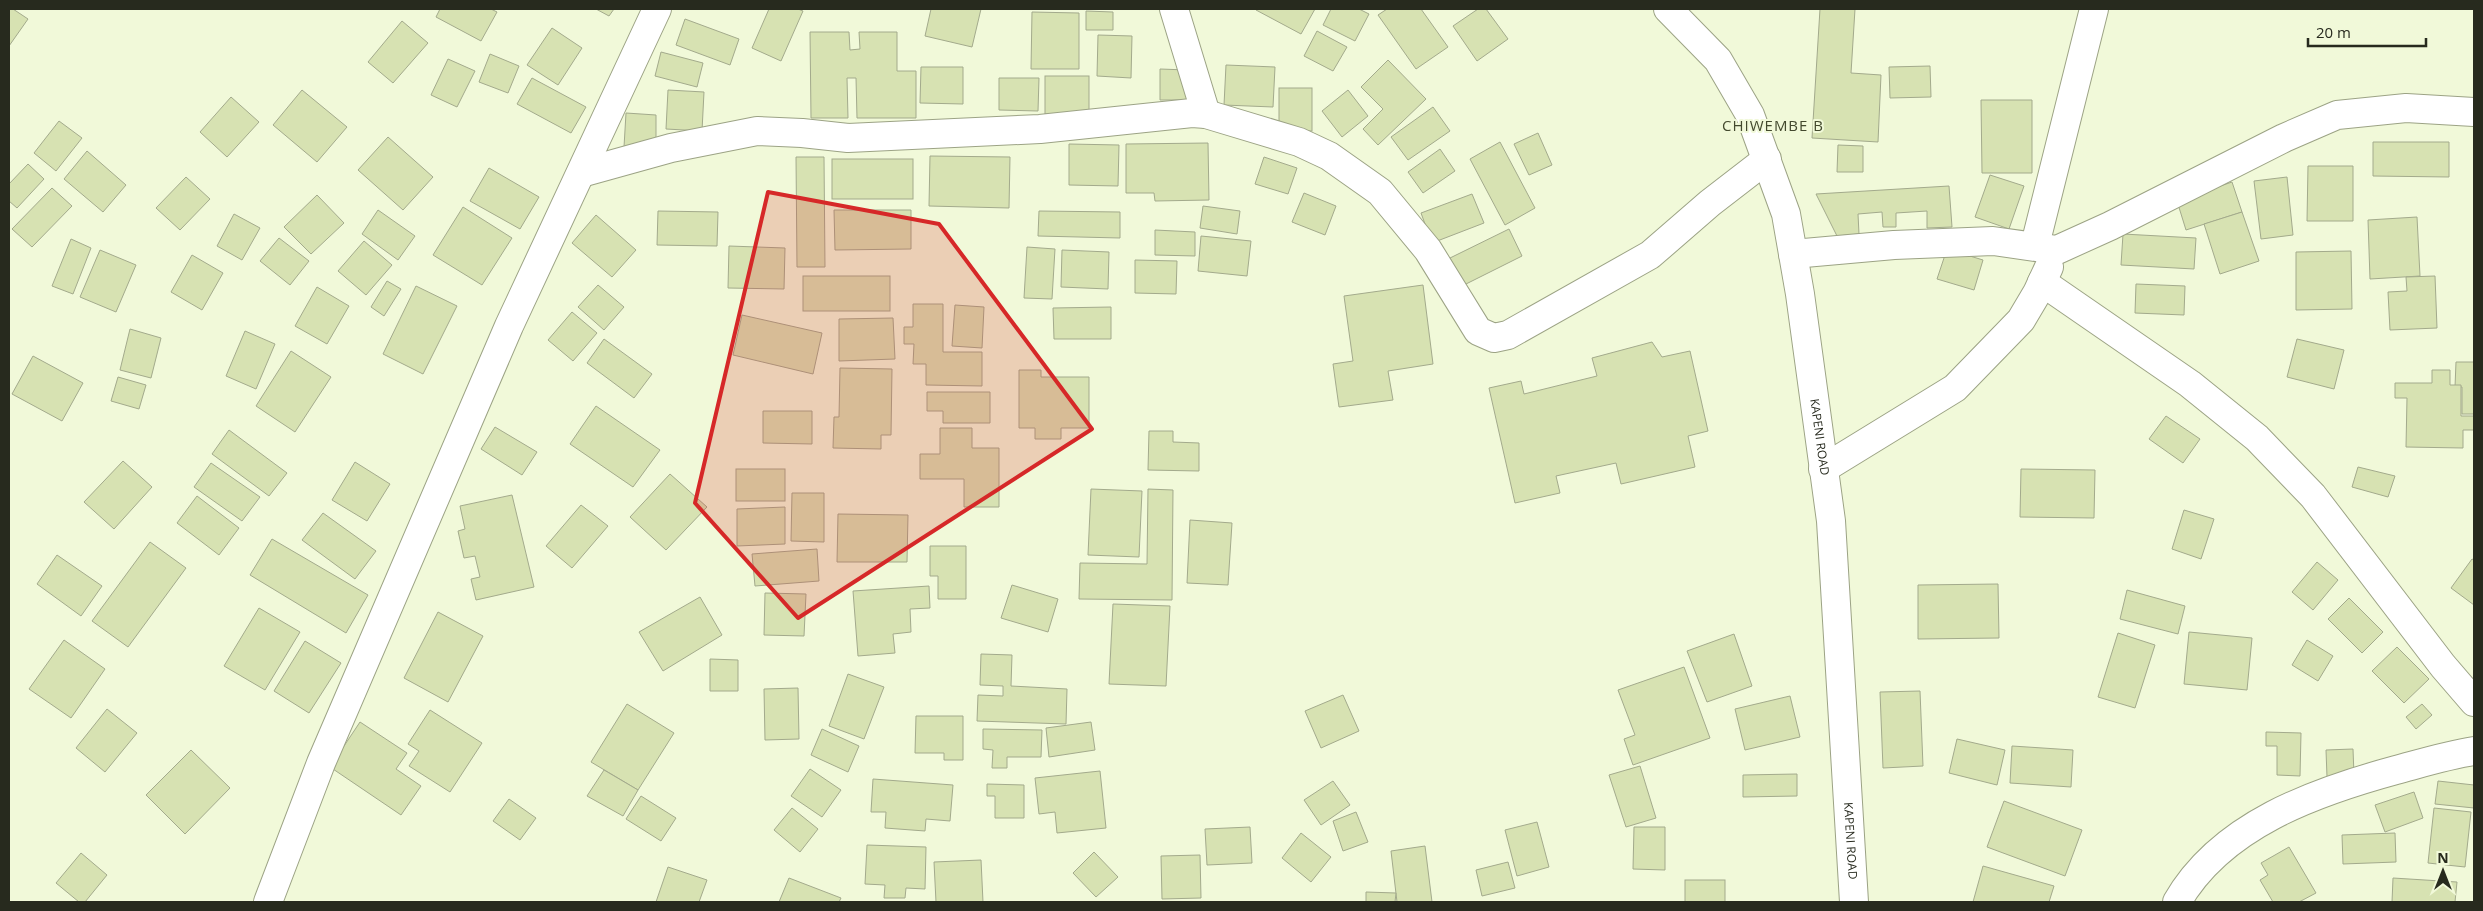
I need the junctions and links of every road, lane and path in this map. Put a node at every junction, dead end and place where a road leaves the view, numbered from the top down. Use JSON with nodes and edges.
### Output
{"nodes":[{"id":1,"x":657,"y":9,"type":"edge"},
{"id":2,"x":1174,"y":9,"type":"edge"},
{"id":3,"x":1668,"y":9,"type":"edge"},
{"id":4,"x":2094,"y":9,"type":"edge"},
{"id":5,"x":2474,"y":112,"type":"edge"},
{"id":6,"x":1206,"y":114,"type":"junction"},
{"id":7,"x":1767,"y":158,"type":"junction"},
{"id":8,"x":581,"y":174,"type":"junction"},
{"id":9,"x":2046,"y":248,"type":"junction"},
{"id":10,"x":1793,"y":254,"type":"junction"},
{"id":11,"x":2042,"y":282,"type":"junction"},
{"id":12,"x":1823,"y":469,"type":"junction"},
{"id":13,"x":2474,"y":702,"type":"edge"},
{"id":14,"x":2474,"y":751,"type":"edge"},
{"id":15,"x":268,"y":902,"type":"edge"},
{"id":16,"x":1854,"y":902,"type":"edge"},
{"id":17,"x":2177,"y":902,"type":"edge"}],
"edges":[{"from":1,"to":8,"type":"street"},
{"from":2,"to":6,"type":"street"},
{"from":3,"to":7,"type":"street","name":"KAPENI ROAD"},
{"from":4,"to":9,"type":"street"},
{"from":5,"to":9,"type":"street"},
{"from":6,"to":7,"type":"street"},
{"from":6,"to":8,"type":"street"},
{"from":7,"to":10,"type":"street","name":"KAPENI ROAD"},
{"from":8,"to":15,"type":"street"},
{"from":9,"to":10,"type":"street"},
{"from":9,"to":11,"type":"street"},
{"from":10,"to":12,"type":"street","name":"KAPENI ROAD"},
{"from":11,"to":12,"type":"street"},
{"from":11,"to":13,"type":"street"},
{"from":12,"to":16,"type":"street","name":"KAPENI ROAD"},
{"from":14,"to":17,"type":"street"}]}
